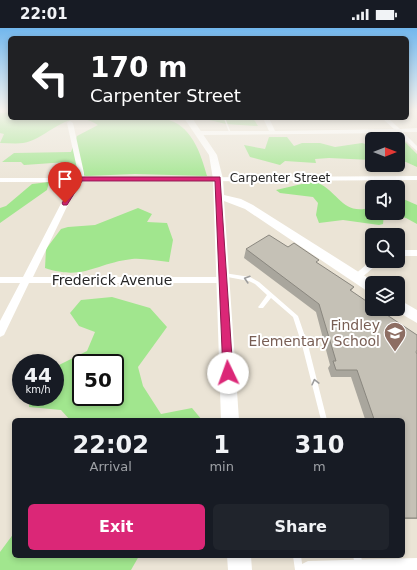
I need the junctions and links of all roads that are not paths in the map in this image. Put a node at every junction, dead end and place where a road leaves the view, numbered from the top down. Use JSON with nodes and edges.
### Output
{"nodes":[{"id":1,"x":73,"y":134,"type":"edge"},
{"id":2,"x":200,"y":134,"type":"edge"},
{"id":3,"x":401,"y":134,"type":"edge"},
{"id":4,"x":417,"y":149,"type":"edge"},
{"id":5,"x":417,"y":178,"type":"edge"},
{"id":6,"x":80,"y":179,"type":"junction"},
{"id":7,"x":218,"y":179,"type":"junction"},
{"id":8,"x":0,"y":180,"type":"edge"},
{"id":9,"x":219,"y":197,"type":"junction"},
{"id":10,"x":405,"y":253,"type":"edge"},
{"id":11,"x":417,"y":253,"type":"edge"},
{"id":12,"x":368,"y":268,"type":"edge"},
{"id":13,"x":223,"y":277,"type":"junction"},
{"id":14,"x":357,"y":277,"type":"junction"},
{"id":15,"x":0,"y":280,"type":"edge"},
{"id":16,"x":26,"y":280,"type":"junction"},
{"id":17,"x":365,"y":282,"type":"edge"},
{"id":18,"x":270,"y":295,"type":"junction"},
{"id":19,"x":261,"y":307,"type":"dead end"},
{"id":20,"x":405,"y":309,"type":"edge"},
{"id":21,"x":417,"y":317,"type":"edge"},
{"id":22,"x":0,"y":332,"type":"edge"},
{"id":23,"x":230,"y":418,"type":"edge"},
{"id":24,"x":323,"y":418,"type":"edge"},
{"id":25,"x":239,"y":558,"type":"edge"},
{"id":26,"x":297,"y":558,"type":"edge"},
{"id":27,"x":358,"y":562,"type":"edge"},
{"id":28,"x":417,"y":567,"type":"edge"},
{"id":29,"x":383,"y":569,"type":"edge"},
{"id":30,"x":240,"y":570,"type":"edge"},
{"id":31,"x":299,"y":570,"type":"edge"},
{"id":32,"x":308,"y":570,"type":"edge"},
{"id":33,"x":330,"y":570,"type":"edge"}],
"edges":[{"from":1,"to":6,"type":"street"},
{"from":2,"to":7,"type":"main road"},
{"from":3,"to":4,"type":"street"},
{"from":5,"to":7,"type":"street","name":"Carpenter Street"},
{"from":6,"to":7,"type":"street","name":"Carpenter Street"},
{"from":6,"to":8,"type":"street","name":"Carpenter Street"},
{"from":6,"to":16,"type":"street"},
{"from":7,"to":9,"type":"main road"},
{"from":9,"to":13,"type":"main road"},
{"from":9,"to":14,"type":"main road"},
{"from":10,"to":11,"type":"street"},
{"from":12,"to":14,"type":"street"},
{"from":13,"to":16,"type":"street","name":"Frederick Avenue"},
{"from":18,"to":13,"type":"lane","one_way":true},
{"from":13,"to":23,"type":"main road"},
{"from":14,"to":17,"type":"main road"},
{"from":15,"to":16,"type":"street","name":"Frederick Avenue"},
{"from":16,"to":22,"type":"street"},
{"from":18,"to":19,"type":"lane"},
{"from":24,"to":18,"type":"lane","one_way":true},
{"from":20,"to":21,"type":"main road"},
{"from":25,"to":30,"type":"main road"},
{"from":26,"to":31,"type":"lane"},
{"from":27,"to":29,"type":"street"},
{"from":27,"to":33,"type":"street"},
{"from":28,"to":29,"type":"street"},
{"from":32,"to":33,"type":"street"}]}
